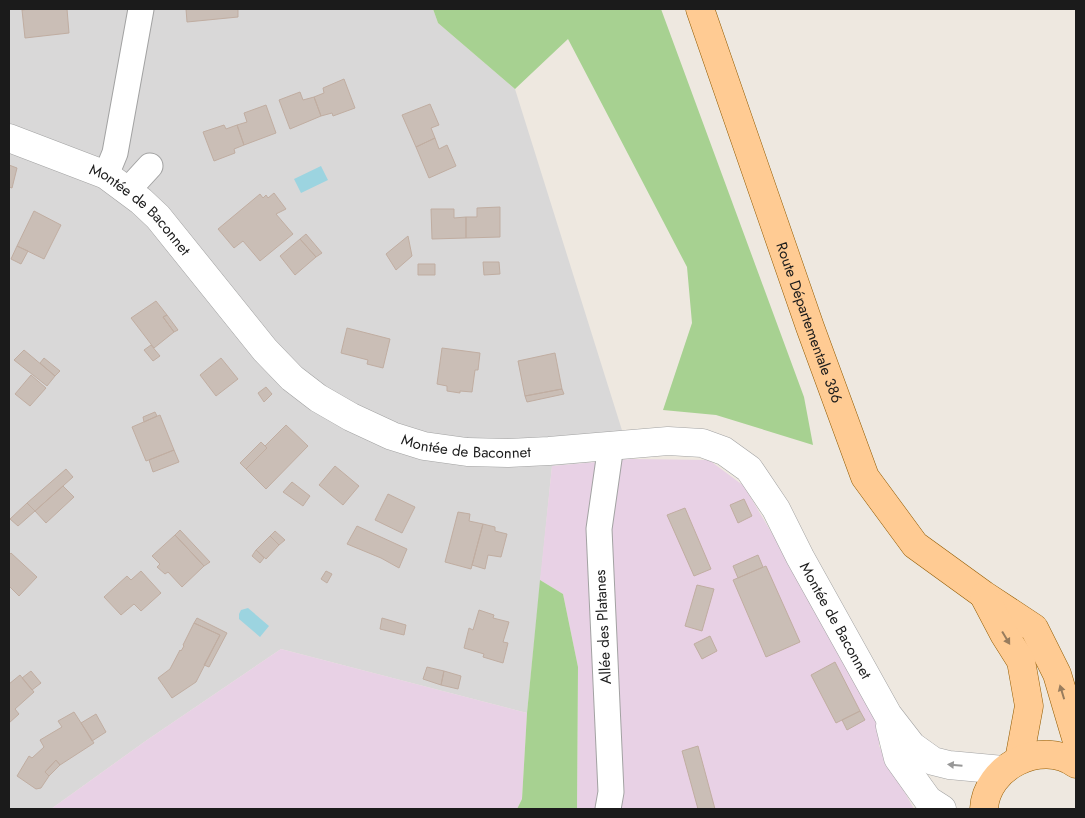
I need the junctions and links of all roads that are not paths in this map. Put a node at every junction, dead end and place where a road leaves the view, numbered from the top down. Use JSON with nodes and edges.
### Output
{"nodes":[{"id":1,"x":141,"y":9,"type":"edge"},
{"id":2,"x":700,"y":9,"type":"edge"},
{"id":3,"x":9,"y":138,"type":"edge"},
{"id":4,"x":150,"y":166,"type":"dead end"},
{"id":5,"x":106,"y":175,"type":"junction"},
{"id":6,"x":128,"y":190,"type":"junction"},
{"id":7,"x":611,"y":445,"type":"junction"},
{"id":8,"x":984,"y":595,"type":"junction"},
{"id":9,"x":888,"y":715,"type":"junction"},
{"id":10,"x":1076,"y":738,"type":"edge"},
{"id":11,"x":1076,"y":764,"type":"edge"},
{"id":12,"x":1011,"y":765,"type":"junction"},
{"id":13,"x":608,"y":809,"type":"edge"},
{"id":14,"x":942,"y":809,"type":"edge"},
{"id":15,"x":984,"y":809,"type":"edge"}],
"edges":[{"from":1,"to":5,"type":"street"},
{"from":2,"to":8,"type":"main road","name":"Route Départementale 386"},
{"from":3,"to":5,"type":"street","name":"Montée de Baconnet"},
{"from":4,"to":6,"type":"street"},
{"from":5,"to":6,"type":"street","name":"Montée de Baconnet"},
{"from":6,"to":7,"type":"street","name":"Montée de Baconnet"},
{"from":7,"to":9,"type":"street","name":"Montée de Baconnet"},
{"from":7,"to":13,"type":"street","name":"Allée des Platanes"},
{"from":10,"to":8,"type":"main road","name":"Route Départementale 386","one_way":true},
{"from":8,"to":12,"type":"main road","name":"Route Départementale 386","one_way":true},
{"from":12,"to":9,"type":"street","name":"Montée de Baconnet","one_way":true},
{"from":9,"to":14,"type":"street","name":"Montée de Baconnet"},
{"from":11,"to":12,"type":"main road"},
{"from":12,"to":15,"type":"main road"}]}
